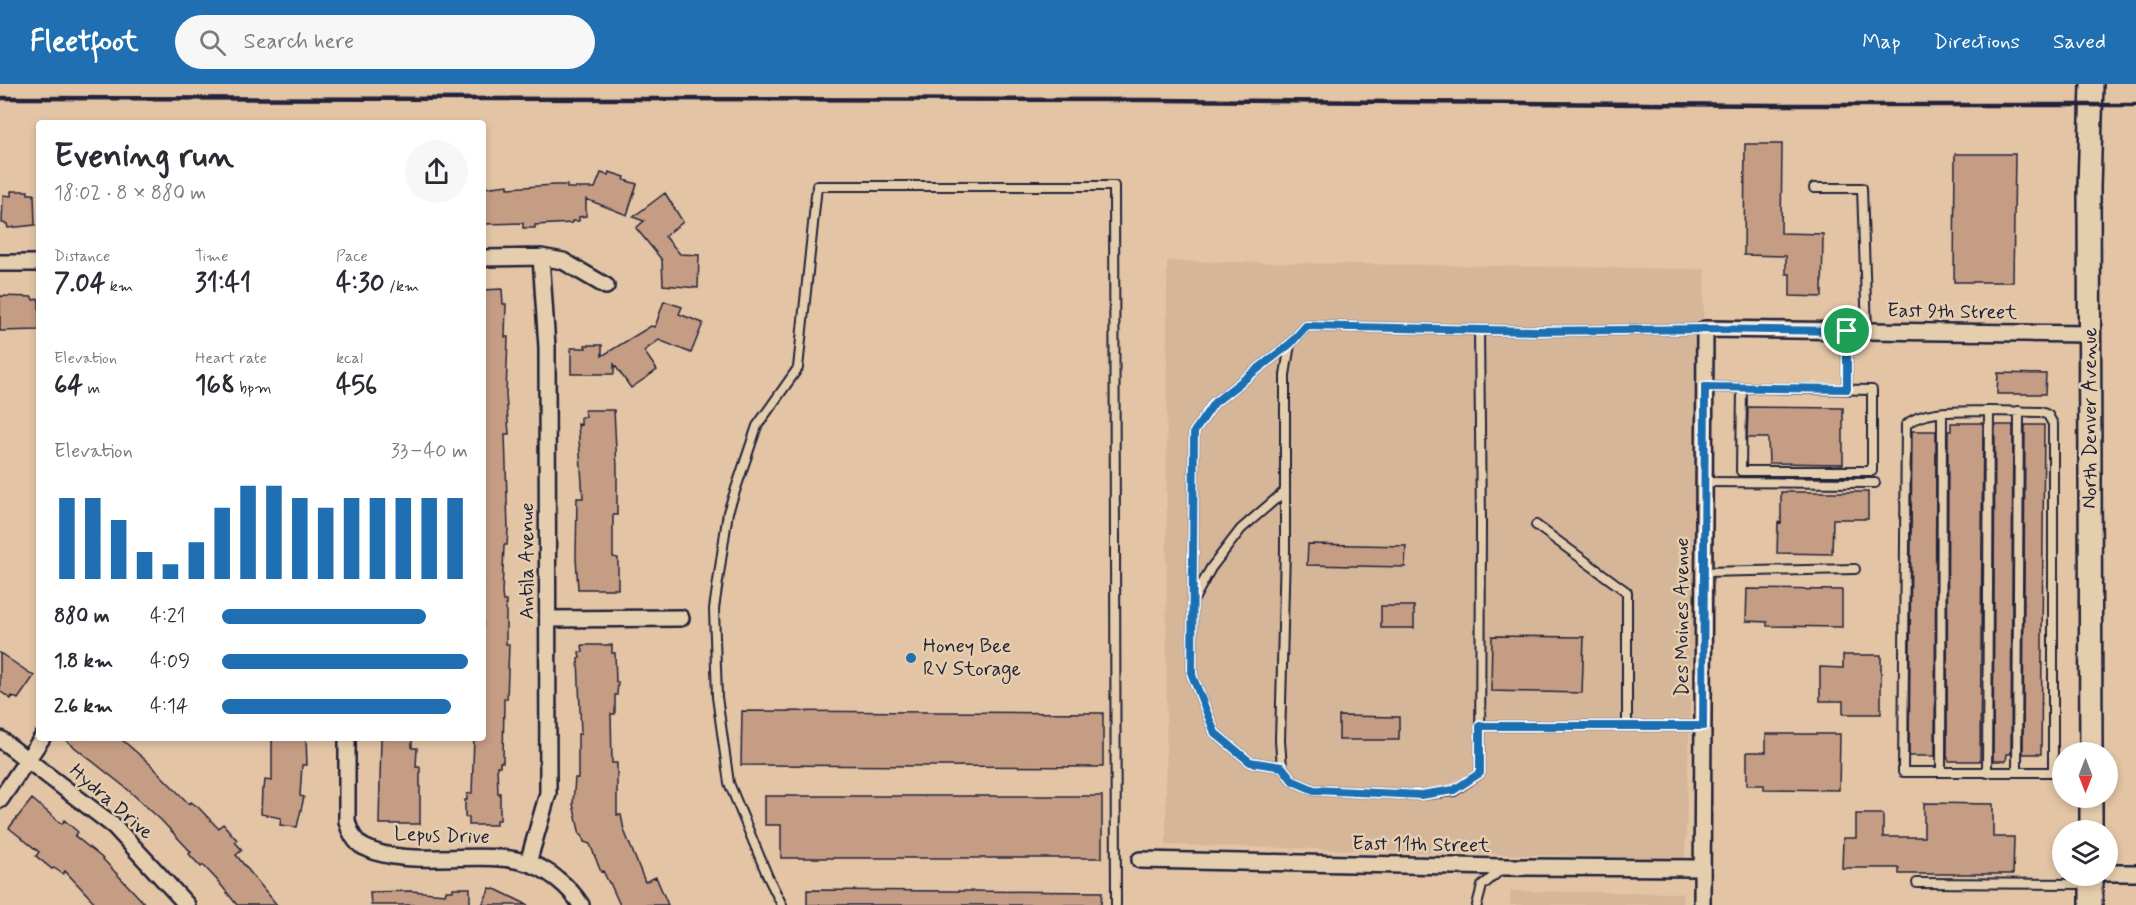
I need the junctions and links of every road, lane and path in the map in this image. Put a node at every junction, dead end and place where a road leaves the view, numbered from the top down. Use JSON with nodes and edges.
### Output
{"nodes":[{"id":1,"x":2092,"y":84,"type":"edge"},
{"id":2,"x":1814,"y":188,"type":"dead end"},
{"id":3,"x":541,"y":257,"type":"junction"},
{"id":4,"x":486,"y":258,"type":"edge"},
{"id":5,"x":0,"y":263,"type":"edge"},
{"id":6,"x":36,"y":263,"type":"edge"},
{"id":7,"x":606,"y":286,"type":"dead end"},
{"id":8,"x":1705,"y":329,"type":"junction"},
{"id":9,"x":1479,"y":330,"type":"junction"},
{"id":10,"x":1847,"y":331,"type":"junction"},
{"id":11,"x":1867,"y":332,"type":"junction"},
{"id":12,"x":2090,"y":334,"type":"junction"},
{"id":13,"x":1290,"y":344,"type":"junction"},
{"id":14,"x":1705,"y":387,"type":"junction"},
{"id":15,"x":1742,"y":388,"type":"junction"},
{"id":16,"x":1847,"y":389,"type":"junction"},
{"id":17,"x":1989,"y":411,"type":"junction"},
{"id":18,"x":2019,"y":411,"type":"junction"},
{"id":19,"x":1942,"y":413,"type":"junction"},
{"id":20,"x":1704,"y":482,"type":"junction"},
{"id":21,"x":1875,"y":483,"type":"dead end"},
{"id":22,"x":1285,"y":491,"type":"junction"},
{"id":23,"x":1536,"y":525,"type":"dead end"},
{"id":24,"x":1855,"y":569,"type":"dead end"},
{"id":25,"x":1704,"y":572,"type":"junction"},
{"id":26,"x":1193,"y":601,"type":"junction"},
{"id":27,"x":681,"y":618,"type":"dead end"},
{"id":28,"x":548,"y":619,"type":"junction"},
{"id":29,"x":1480,"y":726,"type":"junction"},
{"id":30,"x":1627,"y":726,"type":"junction"},
{"id":31,"x":1703,"y":726,"type":"junction"},
{"id":32,"x":0,"y":739,"type":"edge"},
{"id":33,"x":40,"y":741,"type":"edge"},
{"id":34,"x":347,"y":741,"type":"edge"},
{"id":35,"x":2091,"y":742,"type":"edge"},
{"id":36,"x":28,"y":759,"type":"junction"},
{"id":37,"x":1282,"y":767,"type":"junction"},
{"id":38,"x":1941,"y":772,"type":"junction"},
{"id":39,"x":2017,"y":772,"type":"junction"},
{"id":40,"x":1987,"y":773,"type":"junction"},
{"id":41,"x":0,"y":800,"type":"edge"},
{"id":42,"x":1140,"y":860,"type":"dead end"},
{"id":43,"x":528,"y":863,"type":"junction"},
{"id":44,"x":1504,"y":867,"type":"junction"},
{"id":45,"x":1702,"y":868,"type":"junction"},
{"id":46,"x":2136,"y":873,"type":"edge"},
{"id":47,"x":2118,"y":878,"type":"edge"},
{"id":48,"x":1917,"y":883,"type":"dead end"},
{"id":49,"x":2052,"y":884,"type":"edge"},
{"id":50,"x":187,"y":905,"type":"edge"},
{"id":51,"x":581,"y":905,"type":"edge"},
{"id":52,"x":782,"y":905,"type":"edge"},
{"id":53,"x":1116,"y":905,"type":"edge"},
{"id":54,"x":1477,"y":905,"type":"edge"},
{"id":55,"x":1702,"y":905,"type":"edge"}],
"edges":[{"from":1,"to":12,"type":"main road","name":"North Denver Avenue"},
{"from":2,"to":11,"type":"lane"},
{"from":3,"to":4,"type":"street"},
{"from":3,"to":7,"type":"street"},
{"from":3,"to":28,"type":"street","name":"Antila Avenue"},
{"from":5,"to":6,"type":"street"},
{"from":8,"to":9,"type":"lane"},
{"from":8,"to":10,"type":"street","name":"East 9th Street"},
{"from":8,"to":14,"type":"street","name":"Des Moines Avenue"},
{"from":9,"to":13,"type":"lane"},
{"from":9,"to":29,"type":"lane"},
{"from":10,"to":11,"type":"street","name":"East 9th Street"},
{"from":10,"to":16,"type":"lane"},
{"from":11,"to":12,"type":"street","name":"East 9th Street"},
{"from":12,"to":35,"type":"main road","name":"North Denver Avenue"},
{"from":13,"to":22,"type":"lane"},
{"from":13,"to":26,"type":"lane"},
{"from":14,"to":15,"type":"lane"},
{"from":14,"to":20,"type":"street","name":"Des Moines Avenue"},
{"from":15,"to":16,"type":"lane"},
{"from":15,"to":16,"type":"lane"},
{"from":17,"to":18,"type":"lane"},
{"from":17,"to":19,"type":"lane"},
{"from":17,"to":40,"type":"lane"},
{"from":18,"to":39,"type":"lane"},
{"from":18,"to":39,"type":"lane"},
{"from":19,"to":38,"type":"lane"},
{"from":19,"to":38,"type":"lane"},
{"from":20,"to":21,"type":"lane"},
{"from":20,"to":25,"type":"street","name":"Des Moines Avenue"},
{"from":22,"to":26,"type":"lane"},
{"from":22,"to":37,"type":"lane"},
{"from":23,"to":30,"type":"lane"},
{"from":24,"to":25,"type":"lane"},
{"from":25,"to":31,"type":"street","name":"Des Moines Avenue"},
{"from":26,"to":37,"type":"lane"},
{"from":27,"to":28,"type":"street"},
{"from":28,"to":43,"type":"street","name":"Antila Avenue"},
{"from":29,"to":30,"type":"lane"},
{"from":29,"to":37,"type":"lane"},
{"from":30,"to":31,"type":"lane"},
{"from":31,"to":45,"type":"street","name":"Des Moines Avenue"},
{"from":32,"to":36,"type":"street","name":"Hydra Drive"},
{"from":33,"to":36,"type":"street"},
{"from":34,"to":43,"type":"street","name":"Lepus Drive"},
{"from":36,"to":41,"type":"street"},
{"from":36,"to":50,"type":"street","name":"Hydra Drive"},
{"from":38,"to":40,"type":"lane"},
{"from":39,"to":40,"type":"lane"},
{"from":42,"to":44,"type":"street","name":"East 11th Street"},
{"from":43,"to":51,"type":"street"},
{"from":44,"to":45,"type":"street","name":"East 11th Street"},
{"from":44,"to":54,"type":"lane"},
{"from":45,"to":55,"type":"street","name":"Des Moines Avenue"},
{"from":46,"to":47,"type":"street"},
{"from":48,"to":49,"type":"lane"},
{"from":52,"to":53,"type":"lane"}]}
